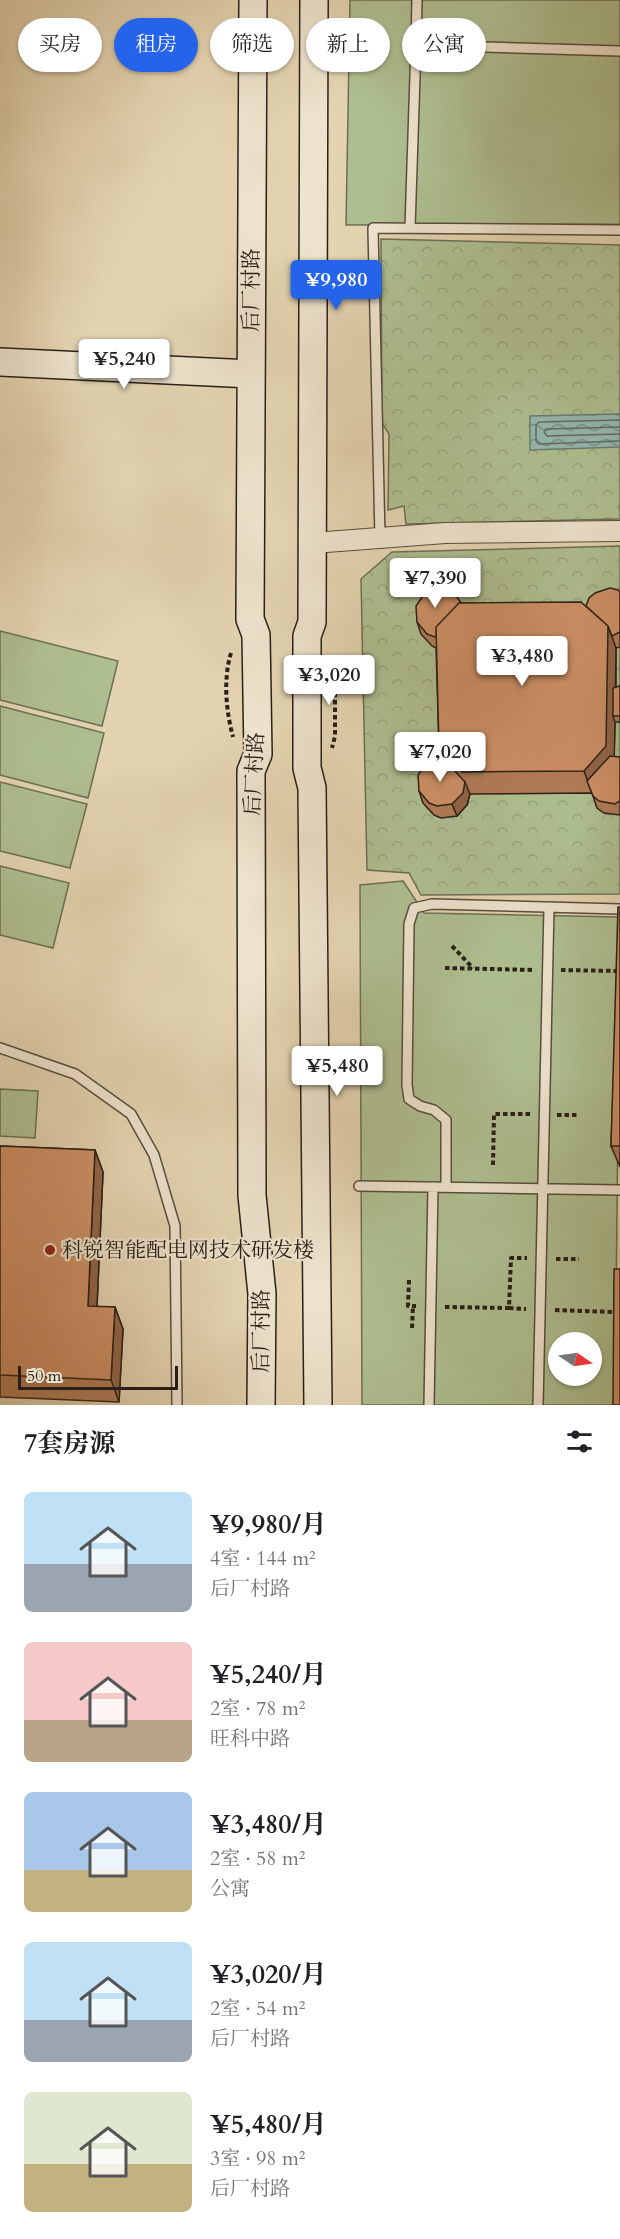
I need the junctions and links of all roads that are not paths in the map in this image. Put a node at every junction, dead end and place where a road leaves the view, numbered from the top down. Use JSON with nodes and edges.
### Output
{"nodes":[{"id":1,"x":253,"y":0,"type":"edge"},
{"id":2,"x":314,"y":0,"type":"edge"},
{"id":3,"x":417,"y":0,"type":"edge"},
{"id":4,"x":417,"y":18,"type":"edge"},
{"id":5,"x":486,"y":47,"type":"edge"},
{"id":6,"x":620,"y":51,"type":"edge"},
{"id":7,"x":415,"y":72,"type":"edge"},
{"id":8,"x":410,"y":228,"type":"junction"},
{"id":9,"x":620,"y":231,"type":"edge"},
{"id":10,"x":0,"y":362,"type":"edge"},
{"id":11,"x":250,"y":374,"type":"junction"},
{"id":12,"x":620,"y":531,"type":"edge"},
{"id":13,"x":380,"y":538,"type":"junction"},
{"id":14,"x":313,"y":543,"type":"junction"},
{"id":15,"x":549,"y":907,"type":"junction"},
{"id":16,"x":620,"y":909,"type":"edge"},
{"id":17,"x":0,"y":1048,"type":"edge"},
{"id":18,"x":359,"y":1186,"type":"dead end"},
{"id":19,"x":433,"y":1187,"type":"junction"},
{"id":20,"x":446,"y":1187,"type":"junction"},
{"id":21,"x":543,"y":1189,"type":"junction"},
{"id":22,"x":620,"y":1190,"type":"edge"},
{"id":23,"x":177,"y":1405,"type":"edge"},
{"id":24,"x":261,"y":1405,"type":"edge"},
{"id":25,"x":318,"y":1405,"type":"edge"},
{"id":26,"x":429,"y":1405,"type":"edge"},
{"id":27,"x":538,"y":1405,"type":"edge"}],
"edges":[{"from":1,"to":11,"type":"main road","name":"后厂村路"},
{"from":2,"to":14,"type":"main road"},
{"from":3,"to":4,"type":"lane"},
{"from":5,"to":6,"type":"lane"},
{"from":7,"to":8,"type":"lane"},
{"from":8,"to":9,"type":"lane"},
{"from":8,"to":13,"type":"lane"},
{"from":10,"to":11,"type":"main road"},
{"from":11,"to":24,"type":"main road","name":"后厂村路"},
{"from":12,"to":13,"type":"street"},
{"from":13,"to":14,"type":"street"},
{"from":14,"to":25,"type":"main road"},
{"from":15,"to":16,"type":"lane"},
{"from":15,"to":20,"type":"lane"},
{"from":15,"to":21,"type":"lane"},
{"from":17,"to":23,"type":"lane"},
{"from":18,"to":19,"type":"lane"},
{"from":19,"to":20,"type":"lane"},
{"from":19,"to":26,"type":"lane"},
{"from":20,"to":21,"type":"lane"},
{"from":21,"to":22,"type":"lane"},
{"from":21,"to":27,"type":"lane"}]}
